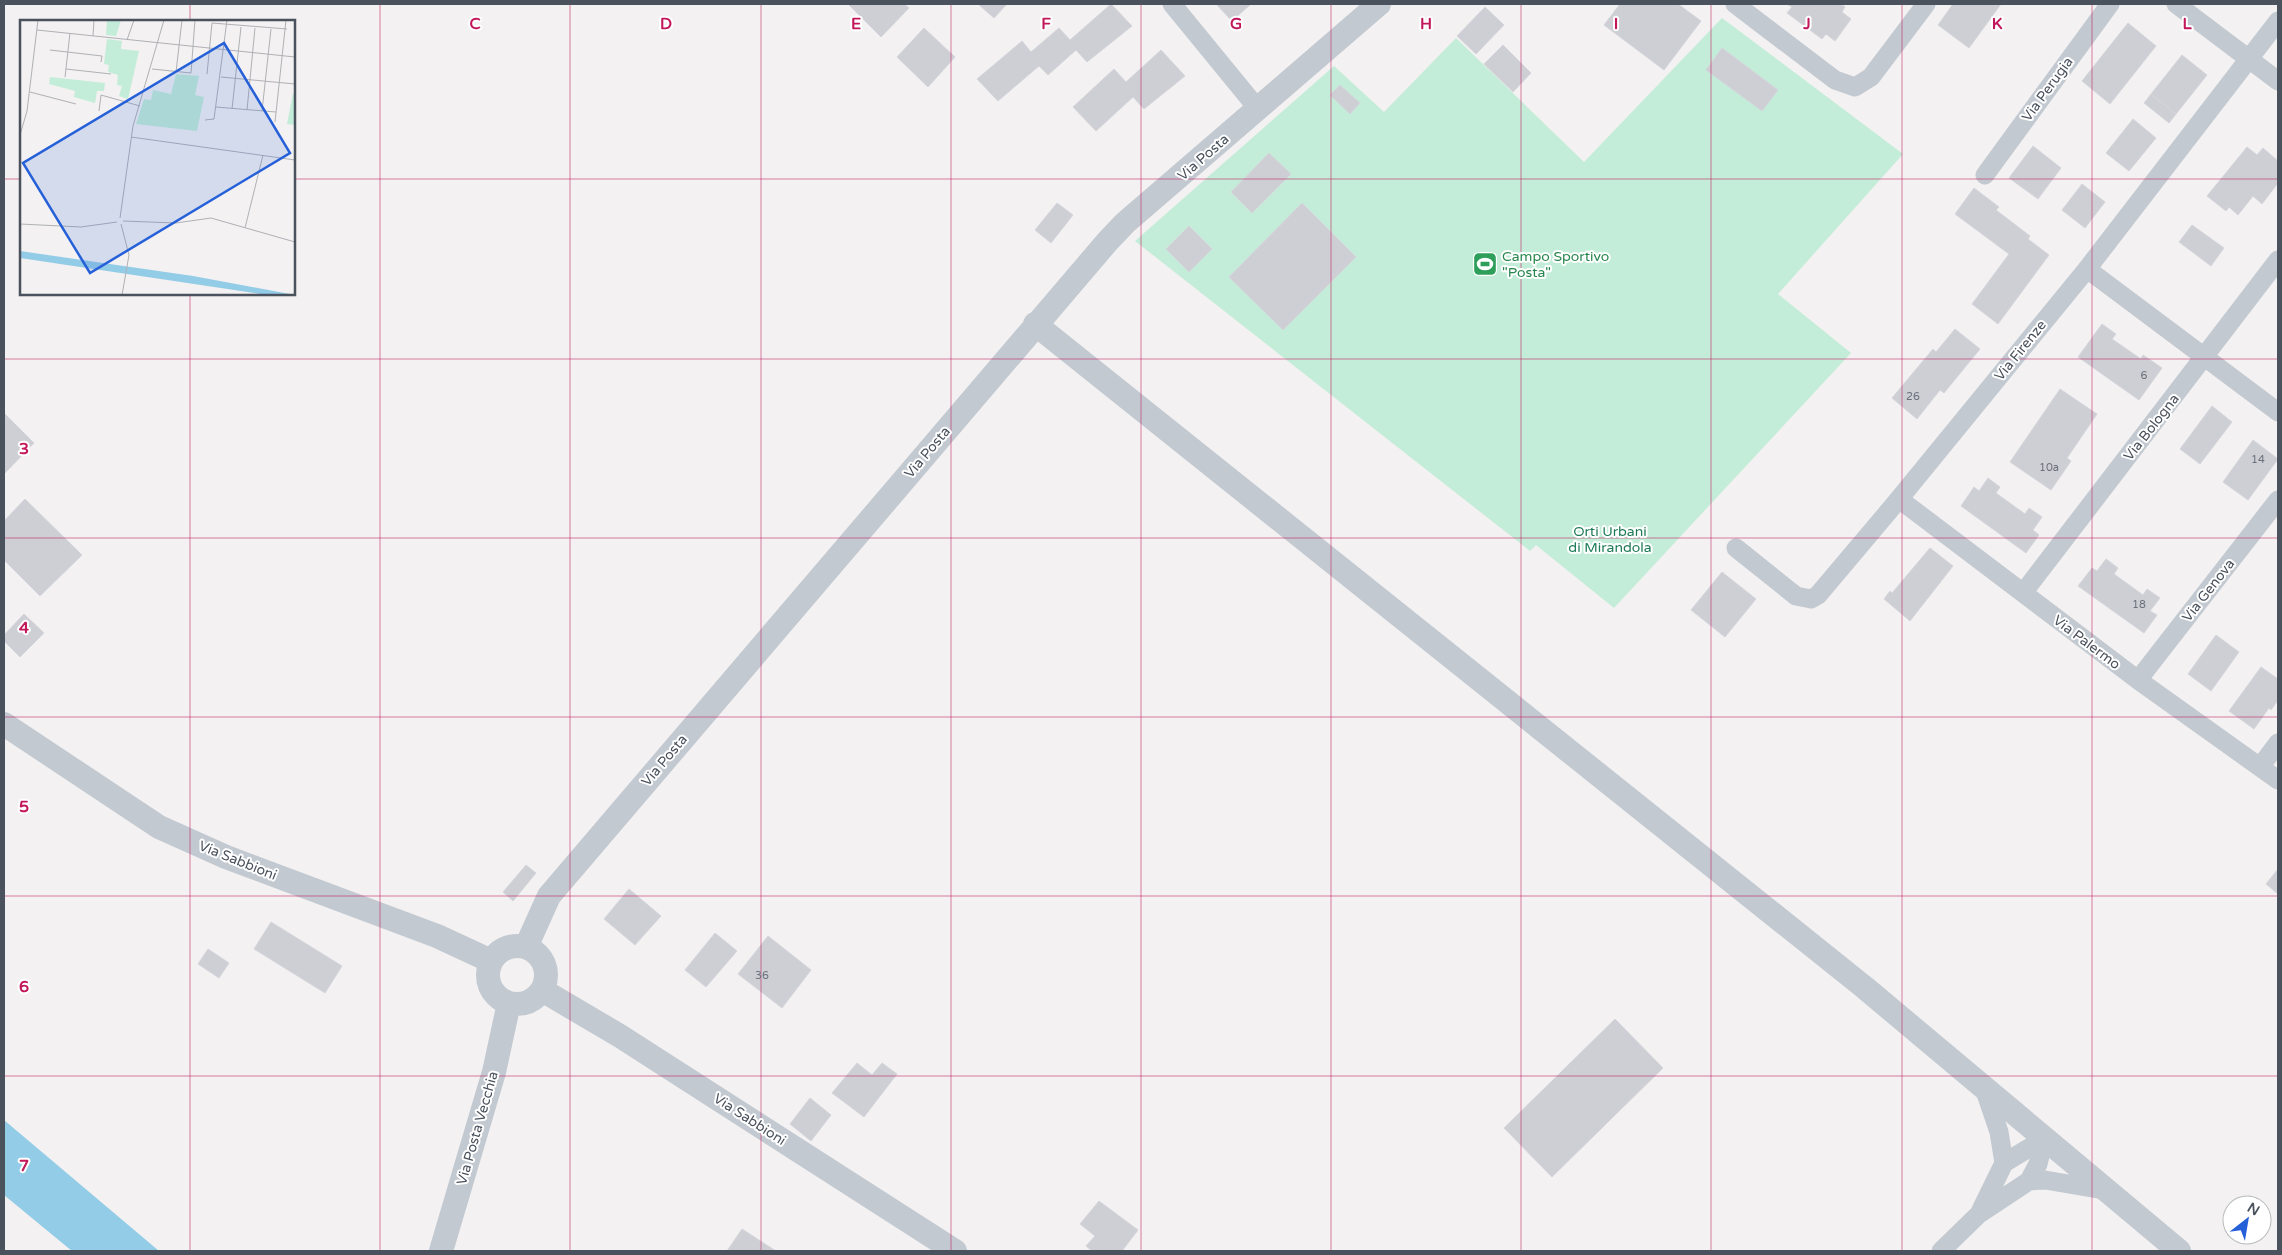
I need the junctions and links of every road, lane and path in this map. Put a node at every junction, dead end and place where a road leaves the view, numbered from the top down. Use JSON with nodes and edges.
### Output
{"nodes":[{"id":1,"x":1172,"y":4,"type":"edge"},
{"id":2,"x":1380,"y":4,"type":"edge"},
{"id":3,"x":1736,"y":4,"type":"edge"},
{"id":4,"x":1926,"y":4,"type":"edge"},
{"id":5,"x":2110,"y":4,"type":"edge"},
{"id":6,"x":2176,"y":4,"type":"edge"},
{"id":7,"x":2278,"y":21,"type":"edge"},
{"id":8,"x":2250,"y":60,"type":"junction"},
{"id":9,"x":2278,"y":81,"type":"edge"},
{"id":10,"x":1258,"y":109,"type":"junction"},
{"id":11,"x":1985,"y":175,"type":"dead end"},
{"id":12,"x":2278,"y":260,"type":"edge"},
{"id":13,"x":2087,"y":269,"type":"junction"},
{"id":14,"x":1035,"y":324,"type":"junction"},
{"id":15,"x":2205,"y":357,"type":"junction"},
{"id":16,"x":2278,"y":412,"type":"edge"},
{"id":17,"x":1899,"y":500,"type":"junction"},
{"id":18,"x":2278,"y":500,"type":"edge"},
{"id":19,"x":1736,"y":548,"type":"dead end"},
{"id":20,"x":2023,"y":594,"type":"junction"},
{"id":21,"x":2138,"y":680,"type":"junction"},
{"id":22,"x":4,"y":724,"type":"edge"},
{"id":23,"x":2278,"y":743,"type":"edge"},
{"id":24,"x":2260,"y":767,"type":"junction"},
{"id":25,"x":2278,"y":780,"type":"edge"},
{"id":26,"x":526,"y":947,"type":"junction"},
{"id":27,"x":491,"y":961,"type":"junction"},
{"id":28,"x":542,"y":990,"type":"junction"},
{"id":29,"x":509,"y":1002,"type":"junction"},
{"id":30,"x":1984,"y":1088,"type":"junction"},
{"id":31,"x":2044,"y":1139,"type":"junction"},
{"id":32,"x":2004,"y":1163,"type":"junction"},
{"id":33,"x":2029,"y":1181,"type":"junction"},
{"id":34,"x":2104,"y":1190,"type":"junction"},
{"id":35,"x":1979,"y":1214,"type":"junction"},
{"id":36,"x":441,"y":1251,"type":"edge"},
{"id":37,"x":955,"y":1251,"type":"edge"},
{"id":38,"x":1941,"y":1251,"type":"edge"},
{"id":39,"x":2179,"y":1251,"type":"edge"}],
"edges":[{"from":1,"to":10,"type":"street"},
{"from":2,"to":10,"type":"street","name":"Via Posta"},
{"from":3,"to":4,"type":"street"},
{"from":5,"to":11,"type":"street","name":"Via Perugia"},
{"from":6,"to":8,"type":"street"},
{"from":7,"to":8,"type":"street","name":"Via Firenze"},
{"from":8,"to":9,"type":"street"},
{"from":8,"to":13,"type":"street","name":"Via Firenze"},
{"from":10,"to":14,"type":"street","name":"Via Posta"},
{"from":12,"to":15,"type":"street","name":"Via Bologna"},
{"from":13,"to":15,"type":"street"},
{"from":13,"to":17,"type":"street","name":"Via Firenze"},
{"from":14,"to":26,"type":"street","name":"Via Posta"},
{"from":14,"to":30,"type":"street"},
{"from":15,"to":16,"type":"street"},
{"from":15,"to":20,"type":"street","name":"Via Bologna"},
{"from":17,"to":19,"type":"street","name":"Via Firenze"},
{"from":17,"to":20,"type":"street","name":"Via Palermo"},
{"from":18,"to":21,"type":"street","name":"Via Genova"},
{"from":20,"to":21,"type":"street","name":"Via Palermo"},
{"from":21,"to":24,"type":"street","name":"Via Palermo"},
{"from":22,"to":27,"type":"street","name":"Via Sabbioni"},
{"from":23,"to":24,"type":"street"},
{"from":24,"to":25,"type":"street","name":"Via Palermo"},
{"from":26,"to":27,"type":"street"},
{"from":26,"to":28,"type":"street"},
{"from":27,"to":29,"type":"street"},
{"from":28,"to":29,"type":"street"},
{"from":28,"to":37,"type":"street","name":"Via Sabbioni"},
{"from":29,"to":36,"type":"street","name":"Via Posta Vecchia"},
{"from":30,"to":31,"type":"street"},
{"from":30,"to":32,"type":"street"},
{"from":31,"to":32,"type":"street"},
{"from":31,"to":33,"type":"street"},
{"from":31,"to":34,"type":"street"},
{"from":32,"to":35,"type":"street"},
{"from":33,"to":34,"type":"street"},
{"from":33,"to":35,"type":"street"},
{"from":34,"to":39,"type":"street"},
{"from":35,"to":38,"type":"street"}]}
